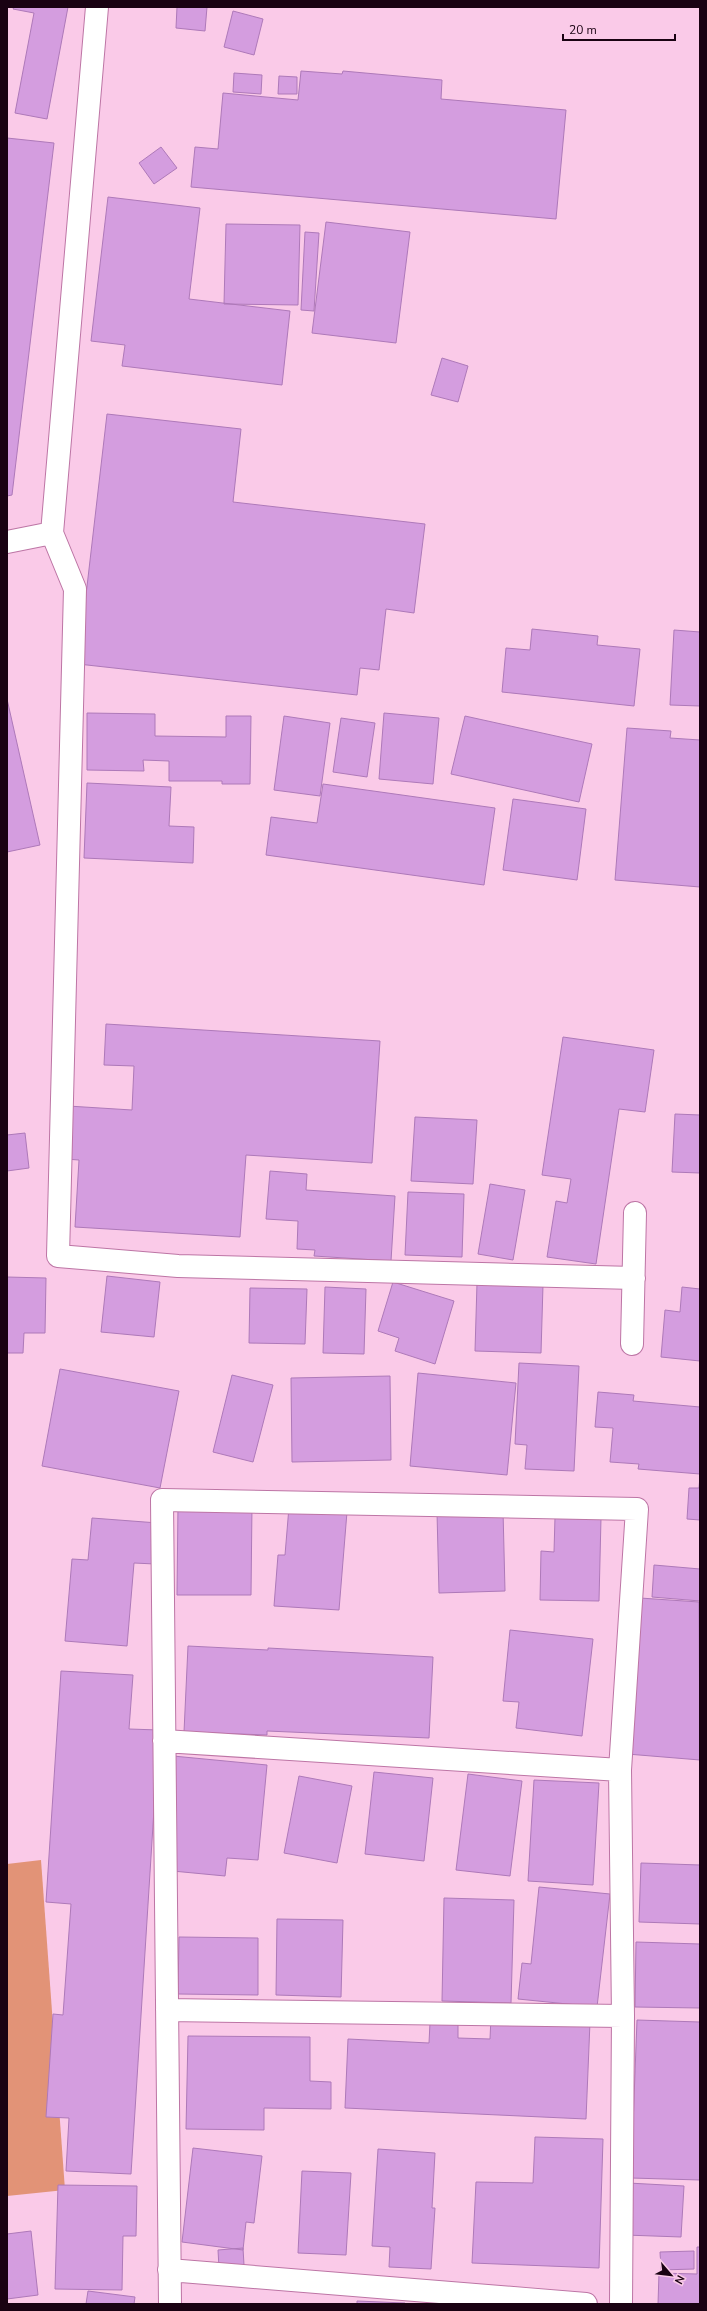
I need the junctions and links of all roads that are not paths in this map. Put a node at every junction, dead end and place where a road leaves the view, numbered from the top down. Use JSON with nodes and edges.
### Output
{"nodes":[{"id":1,"x":97,"y":7,"type":"edge"},
{"id":2,"x":52,"y":533,"type":"junction"},
{"id":3,"x":7,"y":542,"type":"edge"},
{"id":4,"x":635,"y":1213,"type":"dead end"},
{"id":5,"x":634,"y":1278,"type":"junction"},
{"id":6,"x":632,"y":1344,"type":"dead end"},
{"id":7,"x":164,"y":1741,"type":"junction"},
{"id":8,"x":620,"y":1770,"type":"junction"},
{"id":9,"x":167,"y":2010,"type":"junction"},
{"id":10,"x":623,"y":2016,"type":"junction"},
{"id":11,"x":169,"y":2270,"type":"junction"},
{"id":12,"x":170,"y":2304,"type":"edge"},
{"id":13,"x":586,"y":2304,"type":"edge"},
{"id":14,"x":621,"y":2304,"type":"edge"}],
"edges":[{"from":1,"to":2,"type":"street"},
{"from":2,"to":3,"type":"street"},
{"from":2,"to":5,"type":"street"},
{"from":4,"to":5,"type":"street"},
{"from":5,"to":6,"type":"street"},
{"from":7,"to":8,"type":"street"},
{"from":7,"to":8,"type":"street"},
{"from":7,"to":9,"type":"street"},
{"from":8,"to":10,"type":"street"},
{"from":9,"to":10,"type":"street"},
{"from":9,"to":11,"type":"street"},
{"from":10,"to":14,"type":"street"},
{"from":11,"to":12,"type":"street"},
{"from":11,"to":13,"type":"street"}]}
